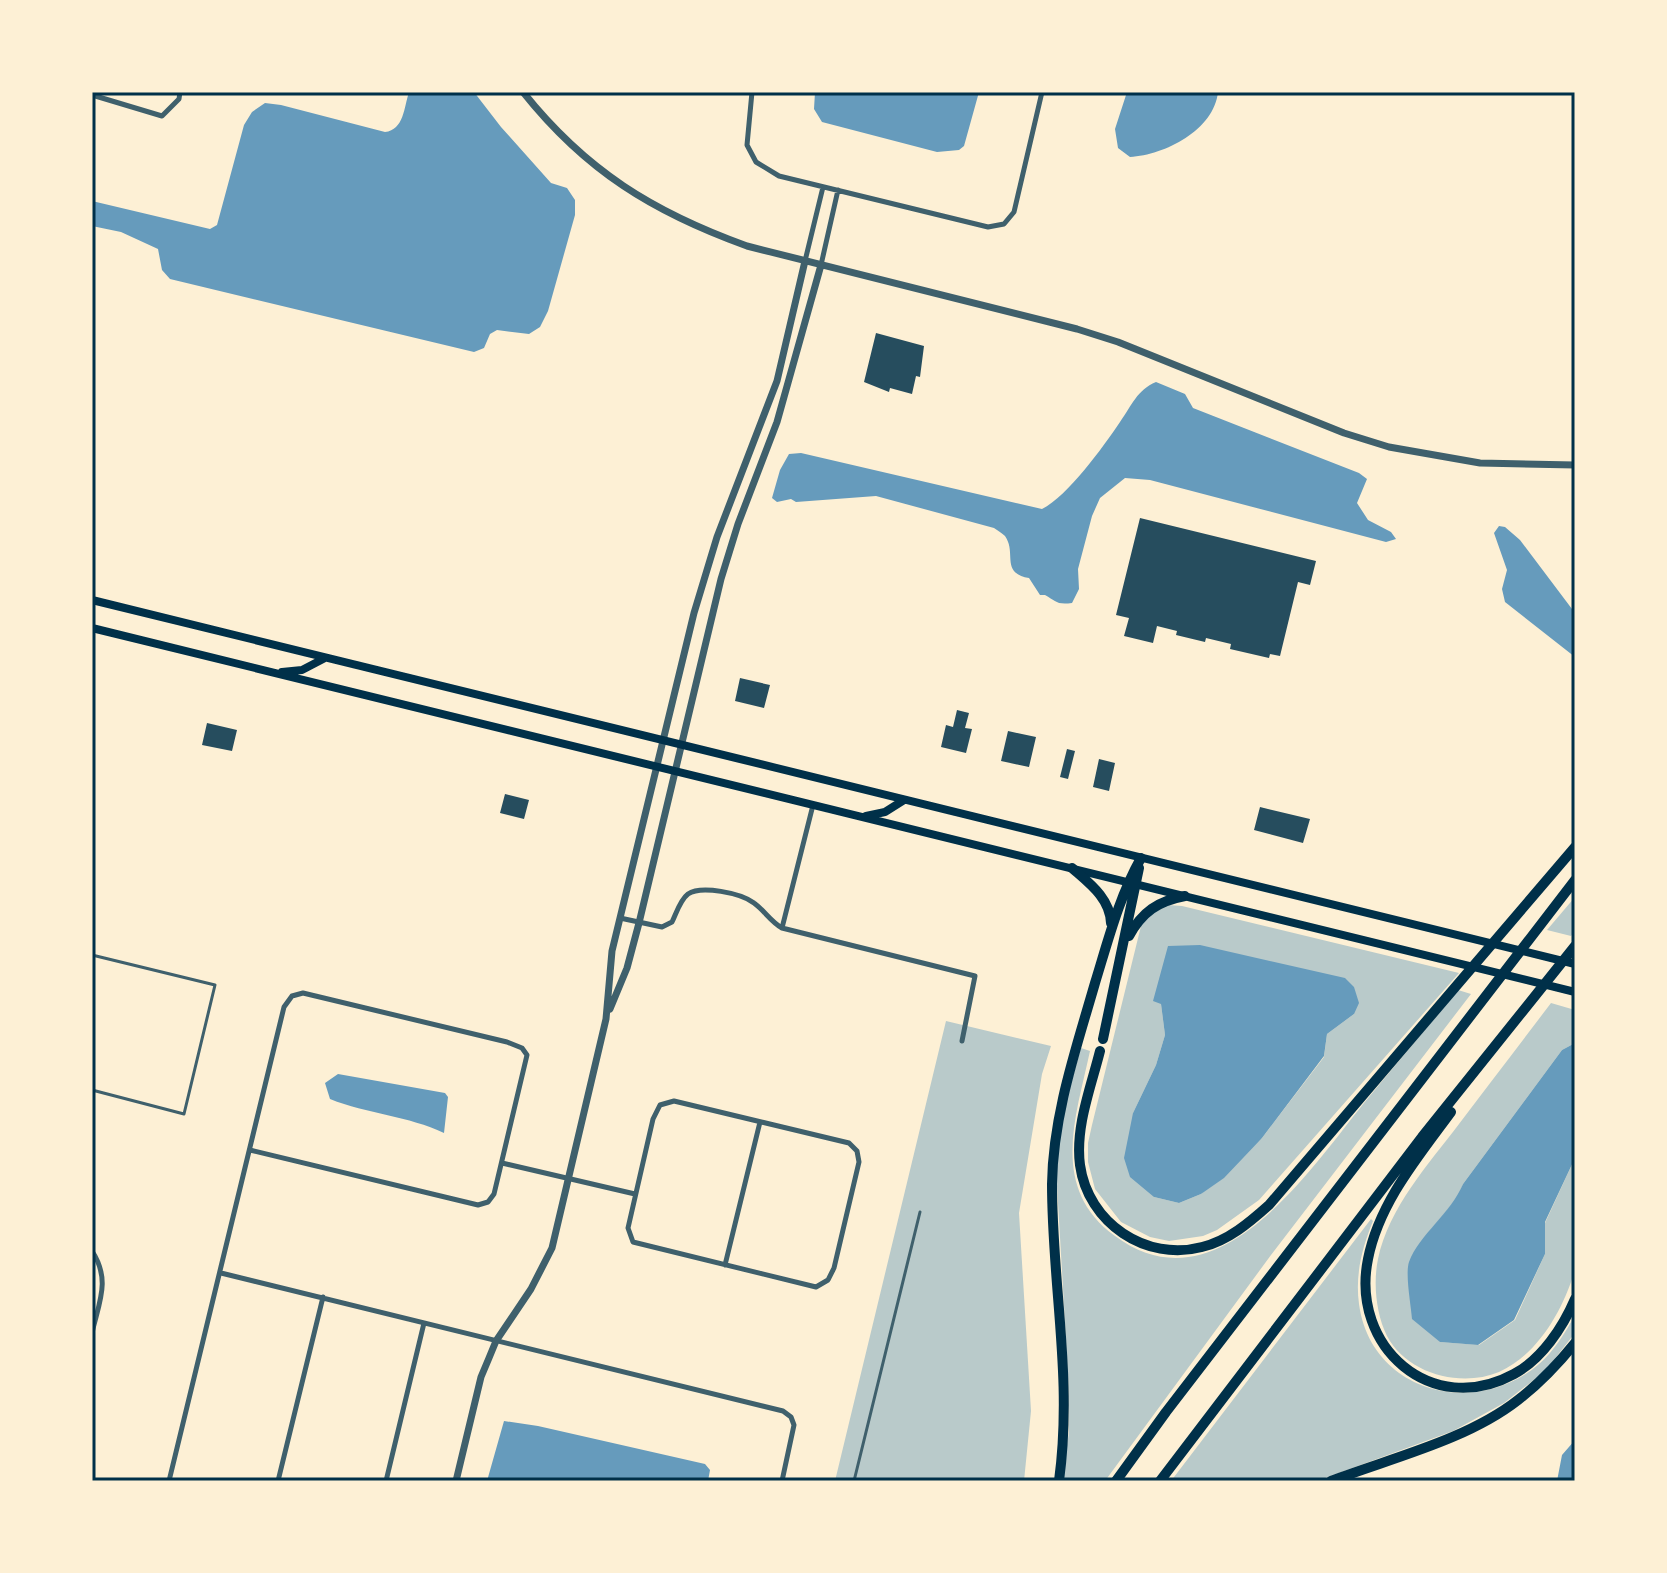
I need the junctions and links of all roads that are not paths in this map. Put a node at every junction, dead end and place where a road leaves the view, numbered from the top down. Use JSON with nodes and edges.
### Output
{"nodes":[{"id":1,"x":180,"y":92,"type":"edge"},
{"id":2,"x":523,"y":92,"type":"edge"},
{"id":3,"x":752,"y":92,"type":"edge"},
{"id":4,"x":1042,"y":92,"type":"edge"},
{"id":5,"x":92,"y":95,"type":"edge"},
{"id":6,"x":823,"y":187,"type":"junction"},
{"id":7,"x":838,"y":190,"type":"junction"},
{"id":8,"x":805,"y":261,"type":"junction"},
{"id":9,"x":821,"y":265,"type":"junction"},
{"id":10,"x":1575,"y":465,"type":"edge"},
{"id":11,"x":704,"y":575,"type":"junction"},
{"id":12,"x":721,"y":579,"type":"junction"},
{"id":13,"x":92,"y":600,"type":"edge"},
{"id":14,"x":92,"y":628,"type":"edge"},
{"id":15,"x":326,"y":658,"type":"junction"},
{"id":16,"x":273,"y":672,"type":"junction"},
{"id":17,"x":663,"y":740,"type":"junction"},
{"id":18,"x":679,"y":745,"type":"junction"},
{"id":19,"x":657,"y":767,"type":"junction"},
{"id":20,"x":674,"y":771,"type":"junction"},
{"id":21,"x":904,"y":800,"type":"junction"},
{"id":22,"x":813,"y":805,"type":"junction"},
{"id":23,"x":861,"y":817,"type":"junction"},
{"id":24,"x":1575,"y":847,"type":"edge"},
{"id":25,"x":1141,"y":858,"type":"junction"},
{"id":26,"x":1072,"y":868,"type":"junction"},
{"id":27,"x":1575,"y":880,"type":"edge"},
{"id":28,"x":1132,"y":884,"type":"junction"},
{"id":29,"x":1185,"y":896,"type":"junction"},
{"id":30,"x":620,"y":918,"type":"junction"},
{"id":31,"x":639,"y":923,"type":"junction"},
{"id":32,"x":782,"y":928,"type":"junction"},
{"id":33,"x":1112,"y":929,"type":"junction"},
{"id":34,"x":1124,"y":944,"type":"junction"},
{"id":35,"x":1575,"y":946,"type":"edge"},
{"id":36,"x":92,"y":955,"type":"edge"},
{"id":37,"x":1575,"y":964,"type":"edge"},
{"id":38,"x":1575,"y":992,"type":"edge"},
{"id":39,"x":1527,"y":1006,"type":"junction"},
{"id":40,"x":606,"y":1019,"type":"junction"},
{"id":41,"x":1103,"y":1039,"type":"dead end"},
{"id":42,"x":962,"y":1041,"type":"dead end"},
{"id":43,"x":1100,"y":1051,"type":"dead end"},
{"id":44,"x":92,"y":1090,"type":"edge"},
{"id":45,"x":760,"y":1122,"type":"junction"},
{"id":46,"x":250,"y":1150,"type":"junction"},
{"id":47,"x":502,"y":1163,"type":"junction"},
{"id":48,"x":569,"y":1179,"type":"junction"},
{"id":49,"x":635,"y":1194,"type":"junction"},
{"id":50,"x":920,"y":1212,"type":"dead end"},
{"id":51,"x":92,"y":1251,"type":"edge"},
{"id":52,"x":725,"y":1265,"type":"junction"},
{"id":53,"x":220,"y":1273,"type":"junction"},
{"id":54,"x":323,"y":1297,"type":"junction"},
{"id":55,"x":1575,"y":1299,"type":"edge"},
{"id":56,"x":424,"y":1323,"type":"junction"},
{"id":57,"x":92,"y":1333,"type":"edge"},
{"id":58,"x":496,"y":1341,"type":"junction"},
{"id":59,"x":1575,"y":1343,"type":"edge"},
{"id":60,"x":169,"y":1481,"type":"edge"},
{"id":61,"x":278,"y":1481,"type":"edge"},
{"id":62,"x":386,"y":1481,"type":"edge"},
{"id":63,"x":456,"y":1481,"type":"edge"},
{"id":64,"x":782,"y":1481,"type":"edge"},
{"id":65,"x":854,"y":1481,"type":"edge"},
{"id":66,"x":1059,"y":1481,"type":"edge"},
{"id":67,"x":1116,"y":1481,"type":"edge"},
{"id":68,"x":1160,"y":1481,"type":"edge"},
{"id":69,"x":1331,"y":1481,"type":"edge"}],
"edges":[{"from":1,"to":5,"type":"street"},
{"from":2,"to":8,"type":"street"},
{"from":3,"to":6,"type":"street"},
{"from":4,"to":7,"type":"street"},
{"from":6,"to":7,"type":"street"},
{"from":6,"to":8,"type":"street"},
{"from":7,"to":9,"type":"street"},
{"from":8,"to":9,"type":"street"},
{"from":8,"to":11,"type":"street"},
{"from":9,"to":10,"type":"street"},
{"from":9,"to":12,"type":"street"},
{"from":11,"to":12,"type":"street"},
{"from":11,"to":17,"type":"street"},
{"from":12,"to":18,"type":"street"},
{"from":13,"to":15,"type":"main road"},
{"from":14,"to":16,"type":"main road"},
{"from":15,"to":16,"type":"main road"},
{"from":15,"to":17,"type":"main road"},
{"from":16,"to":19,"type":"main road"},
{"from":17,"to":18,"type":"main road"},
{"from":17,"to":19,"type":"street"},
{"from":18,"to":20,"type":"street"},
{"from":18,"to":21,"type":"main road"},
{"from":19,"to":20,"type":"main road"},
{"from":19,"to":30,"type":"street"},
{"from":20,"to":22,"type":"main road"},
{"from":20,"to":31,"type":"street"},
{"from":21,"to":23,"type":"main road"},
{"from":21,"to":25,"type":"main road"},
{"from":22,"to":23,"type":"main road"},
{"from":22,"to":32,"type":"street"},
{"from":23,"to":26,"type":"main road"},
{"from":24,"to":43,"type":"highway"},
{"from":25,"to":28,"type":"highway"},
{"from":25,"to":37,"type":"main road"},
{"from":26,"to":28,"type":"main road"},
{"from":26,"to":33,"type":"highway"},
{"from":27,"to":67,"type":"highway"},
{"from":28,"to":29,"type":"main road"},
{"from":28,"to":33,"type":"highway"},
{"from":28,"to":34,"type":"highway"},
{"from":29,"to":34,"type":"highway"},
{"from":29,"to":38,"type":"main road"},
{"from":30,"to":31,"type":"street"},
{"from":30,"to":40,"type":"street"},
{"from":31,"to":32,"type":"street"},
{"from":31,"to":40,"type":"street"},
{"from":32,"to":42,"type":"street"},
{"from":33,"to":66,"type":"highway"},
{"from":34,"to":41,"type":"highway"},
{"from":35,"to":39,"type":"highway"},
{"from":36,"to":44,"type":"lane"},
{"from":39,"to":55,"type":"highway"},
{"from":39,"to":68,"type":"highway"},
{"from":40,"to":48,"type":"street"},
{"from":45,"to":49,"type":"street"},
{"from":45,"to":52,"type":"street"},
{"from":45,"to":52,"type":"street"},
{"from":46,"to":47,"type":"street"},
{"from":46,"to":47,"type":"street"},
{"from":46,"to":53,"type":"street"},
{"from":47,"to":48,"type":"street"},
{"from":48,"to":49,"type":"street"},
{"from":48,"to":58,"type":"street"},
{"from":49,"to":52,"type":"street"},
{"from":50,"to":65,"type":"lane"},
{"from":51,"to":57,"type":"street"},
{"from":53,"to":54,"type":"street"},
{"from":53,"to":60,"type":"street"},
{"from":54,"to":56,"type":"street"},
{"from":54,"to":61,"type":"street"},
{"from":56,"to":58,"type":"street"},
{"from":56,"to":62,"type":"street"},
{"from":58,"to":63,"type":"street"},
{"from":58,"to":64,"type":"street"},
{"from":59,"to":69,"type":"highway"}]}
